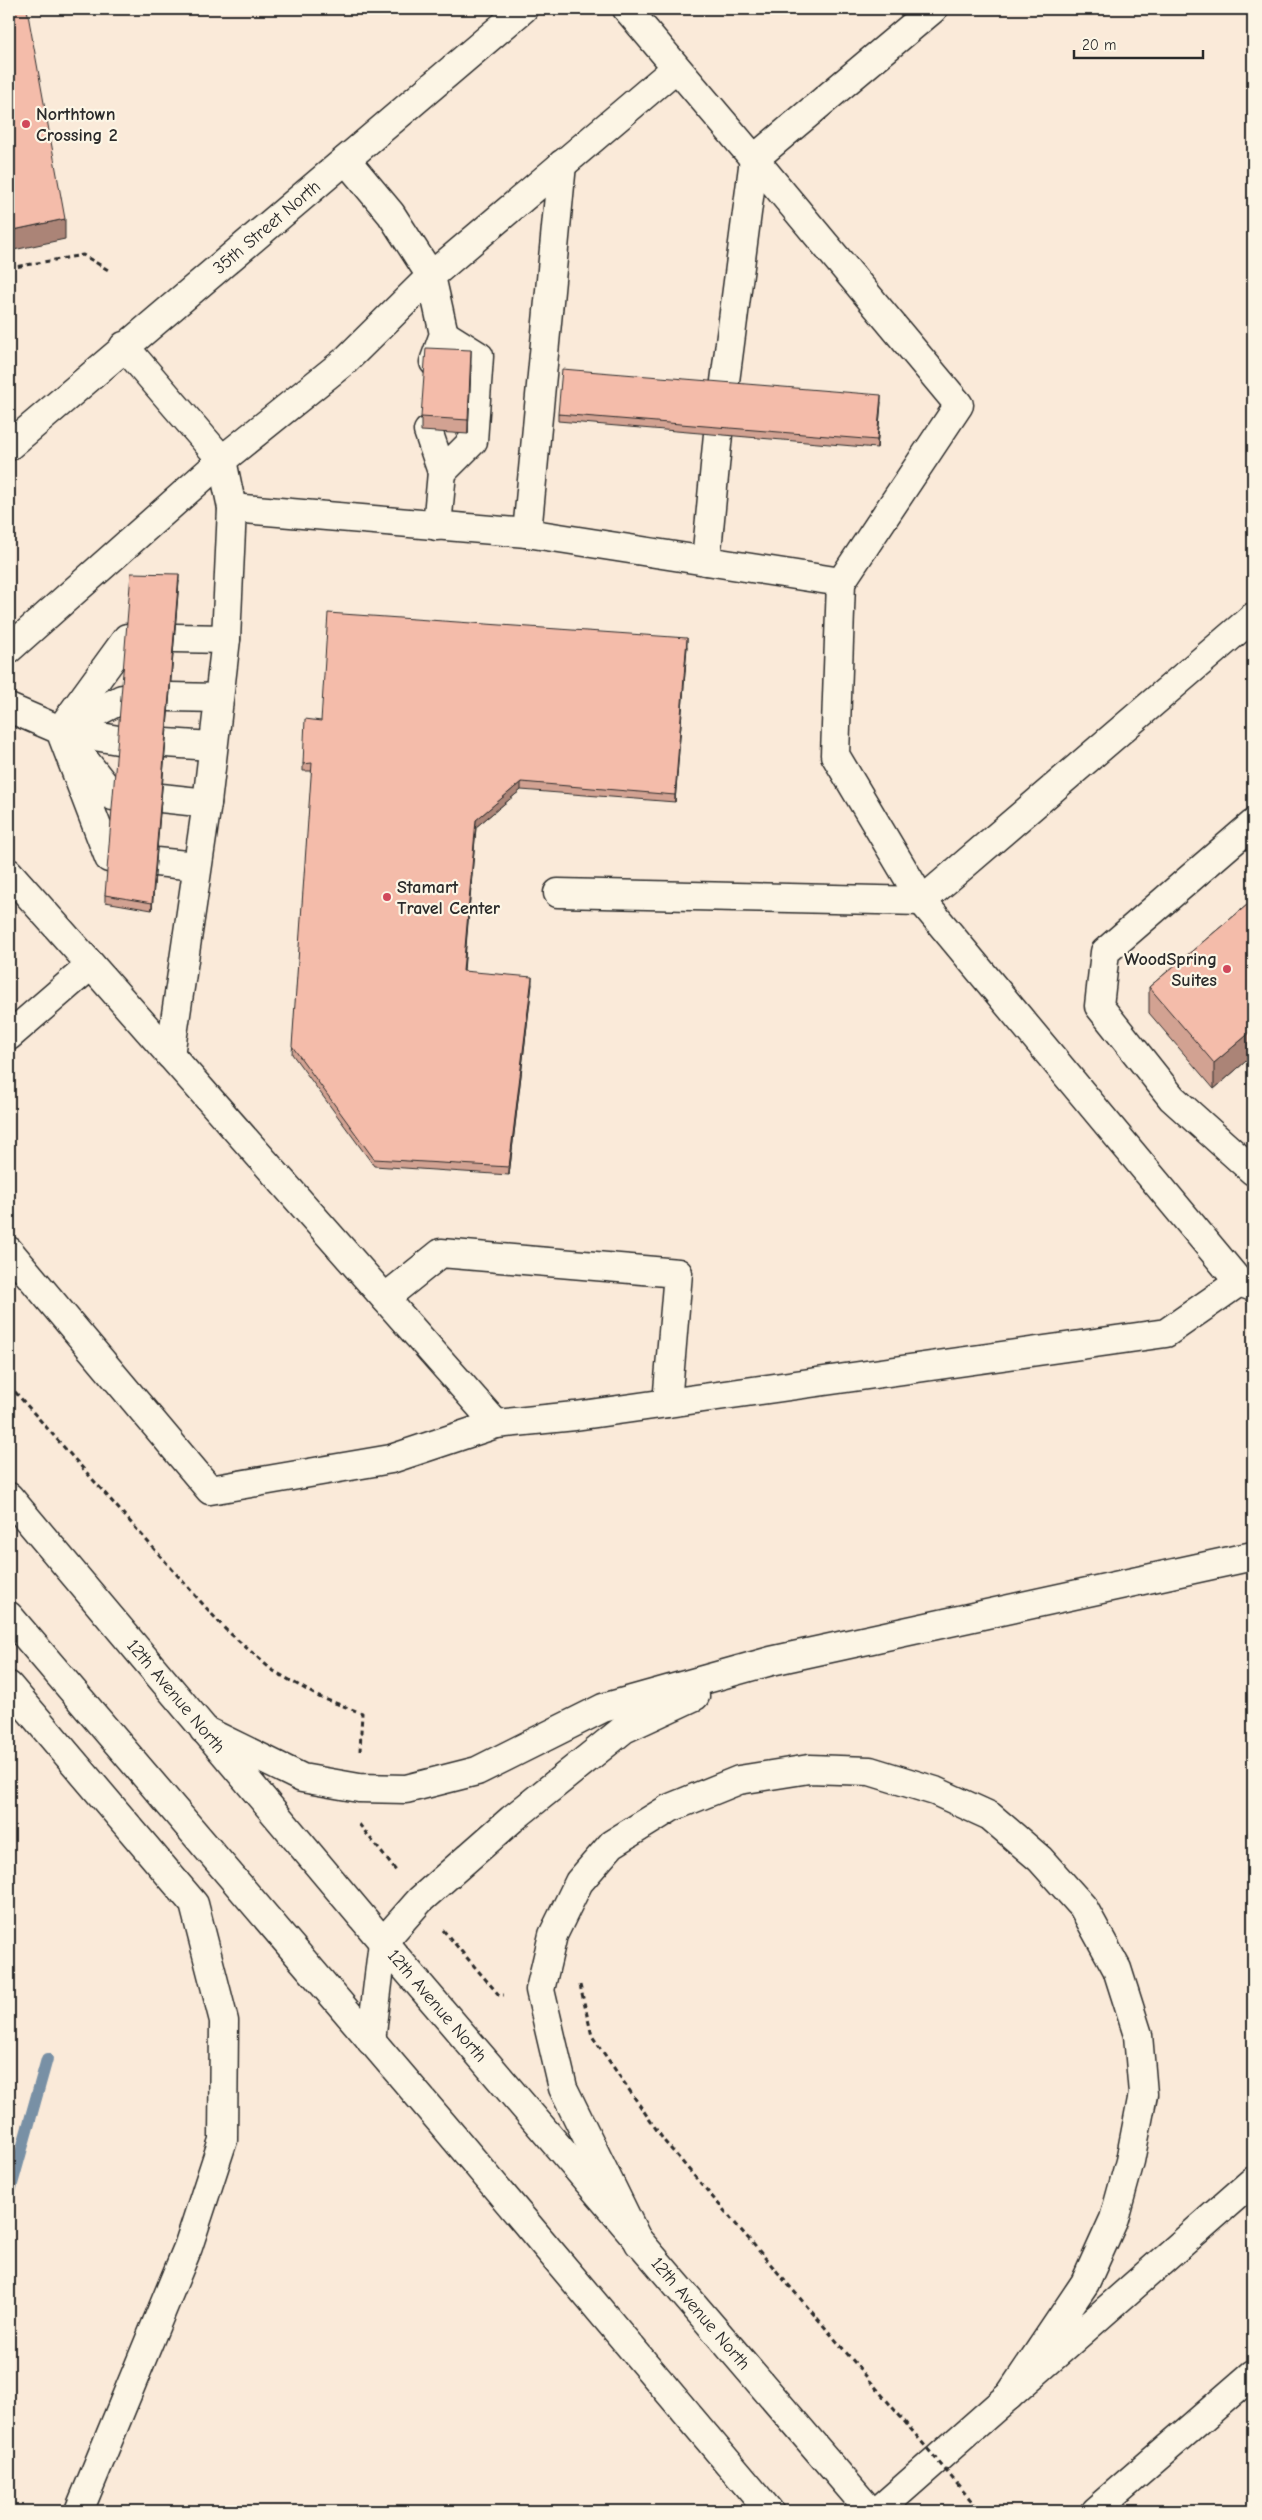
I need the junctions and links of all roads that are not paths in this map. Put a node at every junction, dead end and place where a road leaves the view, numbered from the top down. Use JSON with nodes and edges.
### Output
{"nodes":[{"id":1,"x":523,"y":9,"type":"edge"},
{"id":2,"x":627,"y":9,"type":"edge"},
{"id":3,"x":933,"y":9,"type":"edge"},
{"id":4,"x":676,"y":68,"type":"junction"},
{"id":5,"x":754,"y":159,"type":"junction"},
{"id":6,"x":346,"y":160,"type":"junction"},
{"id":7,"x":562,"y":164,"type":"junction"},
{"id":8,"x":431,"y":276,"type":"junction"},
{"id":9,"x":444,"y":334,"type":"junction"},
{"id":10,"x":124,"y":346,"type":"junction"},
{"id":11,"x":434,"y":362,"type":"edge"},
{"id":12,"x":724,"y":389,"type":"edge"},
{"id":13,"x":428,"y":431,"type":"edge"},
{"id":14,"x":718,"y":434,"type":"edge"},
{"id":15,"x":9,"y":446,"type":"edge"},
{"id":16,"x":222,"y":460,"type":"junction"},
{"id":17,"x":442,"y":472,"type":"junction"},
{"id":18,"x":232,"y":508,"type":"junction"},
{"id":19,"x":437,"y":526,"type":"junction"},
{"id":20,"x":527,"y":533,"type":"junction"},
{"id":21,"x":706,"y":561,"type":"junction"},
{"id":22,"x":841,"y":582,"type":"junction"},
{"id":23,"x":1253,"y":617,"type":"edge"},
{"id":24,"x":127,"y":638,"type":"edge"},
{"id":25,"x":175,"y":638,"type":"edge"},
{"id":26,"x":226,"y":638,"type":"junction"},
{"id":27,"x":9,"y":649,"type":"edge"},
{"id":28,"x":170,"y":697,"type":"edge"},
{"id":29,"x":219,"y":698,"type":"junction"},
{"id":30,"x":122,"y":699,"type":"edge"},
{"id":31,"x":9,"y":708,"type":"edge"},
{"id":32,"x":60,"y":730,"type":"junction"},
{"id":33,"x":118,"y":740,"type":"edge"},
{"id":34,"x":166,"y":743,"type":"edge"},
{"id":35,"x":212,"y":746,"type":"junction"},
{"id":36,"x":114,"y":796,"type":"edge"},
{"id":37,"x":161,"y":798,"type":"edge"},
{"id":38,"x":207,"y":803,"type":"junction"},
{"id":39,"x":1253,"y":824,"type":"edge"},
{"id":40,"x":109,"y":858,"type":"edge"},
{"id":41,"x":156,"y":862,"type":"edge"},
{"id":42,"x":197,"y":866,"type":"junction"},
{"id":43,"x":9,"y":872,"type":"edge"},
{"id":44,"x":558,"y":893,"type":"dead end"},
{"id":45,"x":922,"y":901,"type":"junction"},
{"id":46,"x":91,"y":965,"type":"junction"},
{"id":47,"x":9,"y":1036,"type":"edge"},
{"id":48,"x":170,"y":1055,"type":"junction"},
{"id":49,"x":1253,"y":1171,"type":"edge"},
{"id":50,"x":9,"y":1251,"type":"edge"},
{"id":51,"x":1246,"y":1285,"type":"edge"},
{"id":52,"x":385,"y":1298,"type":"junction"},
{"id":53,"x":667,"y":1403,"type":"junction"},
{"id":54,"x":496,"y":1424,"type":"junction"},
{"id":55,"x":9,"y":1497,"type":"edge"},
{"id":56,"x":1253,"y":1556,"type":"edge"},
{"id":57,"x":9,"y":1616,"type":"edge"},
{"id":58,"x":771,"y":1660,"type":"junction"},
{"id":59,"x":9,"y":1686,"type":"edge"},
{"id":60,"x":204,"y":1730,"type":"junction"},
{"id":61,"x":383,"y":1942,"type":"junction"},
{"id":62,"x":371,"y":2041,"type":"junction"},
{"id":63,"x":1253,"y":2181,"type":"edge"},
{"id":64,"x":639,"y":2243,"type":"junction"},
{"id":65,"x":1253,"y":2374,"type":"edge"},
{"id":66,"x":1009,"y":2396,"type":"junction"},
{"id":67,"x":79,"y":2511,"type":"edge"},
{"id":68,"x":769,"y":2511,"type":"edge"},
{"id":69,"x":870,"y":2511,"type":"edge"},
{"id":70,"x":878,"y":2511,"type":"edge"},
{"id":71,"x":1095,"y":2511,"type":"edge"}],
"edges":[{"from":1,"to":6,"type":"main road","name":"35th Street North"},
{"from":2,"to":4,"type":"main road"},
{"from":3,"to":5,"type":"main road"},
{"from":4,"to":5,"type":"main road"},
{"from":4,"to":7,"type":"main road"},
{"from":5,"to":12,"type":"main road"},
{"from":5,"to":22,"type":"main road"},
{"from":6,"to":8,"type":"main road"},
{"from":6,"to":10,"type":"main road","name":"35th Street North"},
{"from":7,"to":8,"type":"main road"},
{"from":7,"to":20,"type":"main road"},
{"from":8,"to":9,"type":"main road"},
{"from":8,"to":16,"type":"main road"},
{"from":9,"to":11,"type":"main road"},
{"from":9,"to":17,"type":"main road"},
{"from":10,"to":15,"type":"main road","name":"35th Street North"},
{"from":10,"to":16,"type":"main road"},
{"from":13,"to":17,"type":"main road"},
{"from":14,"to":21,"type":"main road"},
{"from":16,"to":18,"type":"main road"},
{"from":16,"to":27,"type":"main road"},
{"from":17,"to":19,"type":"main road"},
{"from":18,"to":19,"type":"main road"},
{"from":18,"to":26,"type":"main road"},
{"from":19,"to":20,"type":"main road"},
{"from":20,"to":21,"type":"main road"},
{"from":21,"to":22,"type":"main road"},
{"from":22,"to":45,"type":"main road"},
{"from":23,"to":45,"type":"main road"},
{"from":24,"to":32,"type":"main road"},
{"from":25,"to":26,"type":"main road"},
{"from":26,"to":29,"type":"main road"},
{"from":28,"to":29,"type":"main road"},
{"from":29,"to":35,"type":"main road"},
{"from":30,"to":32,"type":"main road"},
{"from":31,"to":32,"type":"main road"},
{"from":32,"to":33,"type":"main road"},
{"from":32,"to":36,"type":"main road"},
{"from":32,"to":40,"type":"main road"},
{"from":34,"to":35,"type":"main road"},
{"from":35,"to":38,"type":"main road"},
{"from":37,"to":38,"type":"main road"},
{"from":38,"to":42,"type":"main road"},
{"from":39,"to":49,"type":"main road"},
{"from":41,"to":42,"type":"main road"},
{"from":42,"to":48,"type":"main road"},
{"from":43,"to":46,"type":"main road"},
{"from":44,"to":45,"type":"main road"},
{"from":45,"to":51,"type":"main road"},
{"from":46,"to":47,"type":"main road"},
{"from":46,"to":48,"type":"main road"},
{"from":48,"to":52,"type":"main road"},
{"from":50,"to":54,"type":"main road"},
{"from":51,"to":53,"type":"main road"},
{"from":52,"to":53,"type":"main road"},
{"from":52,"to":54,"type":"main road"},
{"from":53,"to":54,"type":"main road"},
{"from":55,"to":60,"type":"main road","name":"12th Avenue North"},
{"from":56,"to":58,"type":"main road"},
{"from":57,"to":62,"type":"main road"},
{"from":58,"to":60,"type":"main road"},
{"from":58,"to":61,"type":"main road"},
{"from":59,"to":67,"type":"main road"},
{"from":60,"to":61,"type":"main road","name":"12th Avenue North"},
{"from":61,"to":62,"type":"main road"},
{"from":61,"to":64,"type":"main road","name":"12th Avenue North"},
{"from":62,"to":68,"type":"main road"},
{"from":63,"to":66,"type":"main road"},
{"from":64,"to":66,"type":"main road"},
{"from":64,"to":69,"type":"main road","name":"12th Avenue North"},
{"from":65,"to":71,"type":"main road"},
{"from":66,"to":70,"type":"main road"}]}
